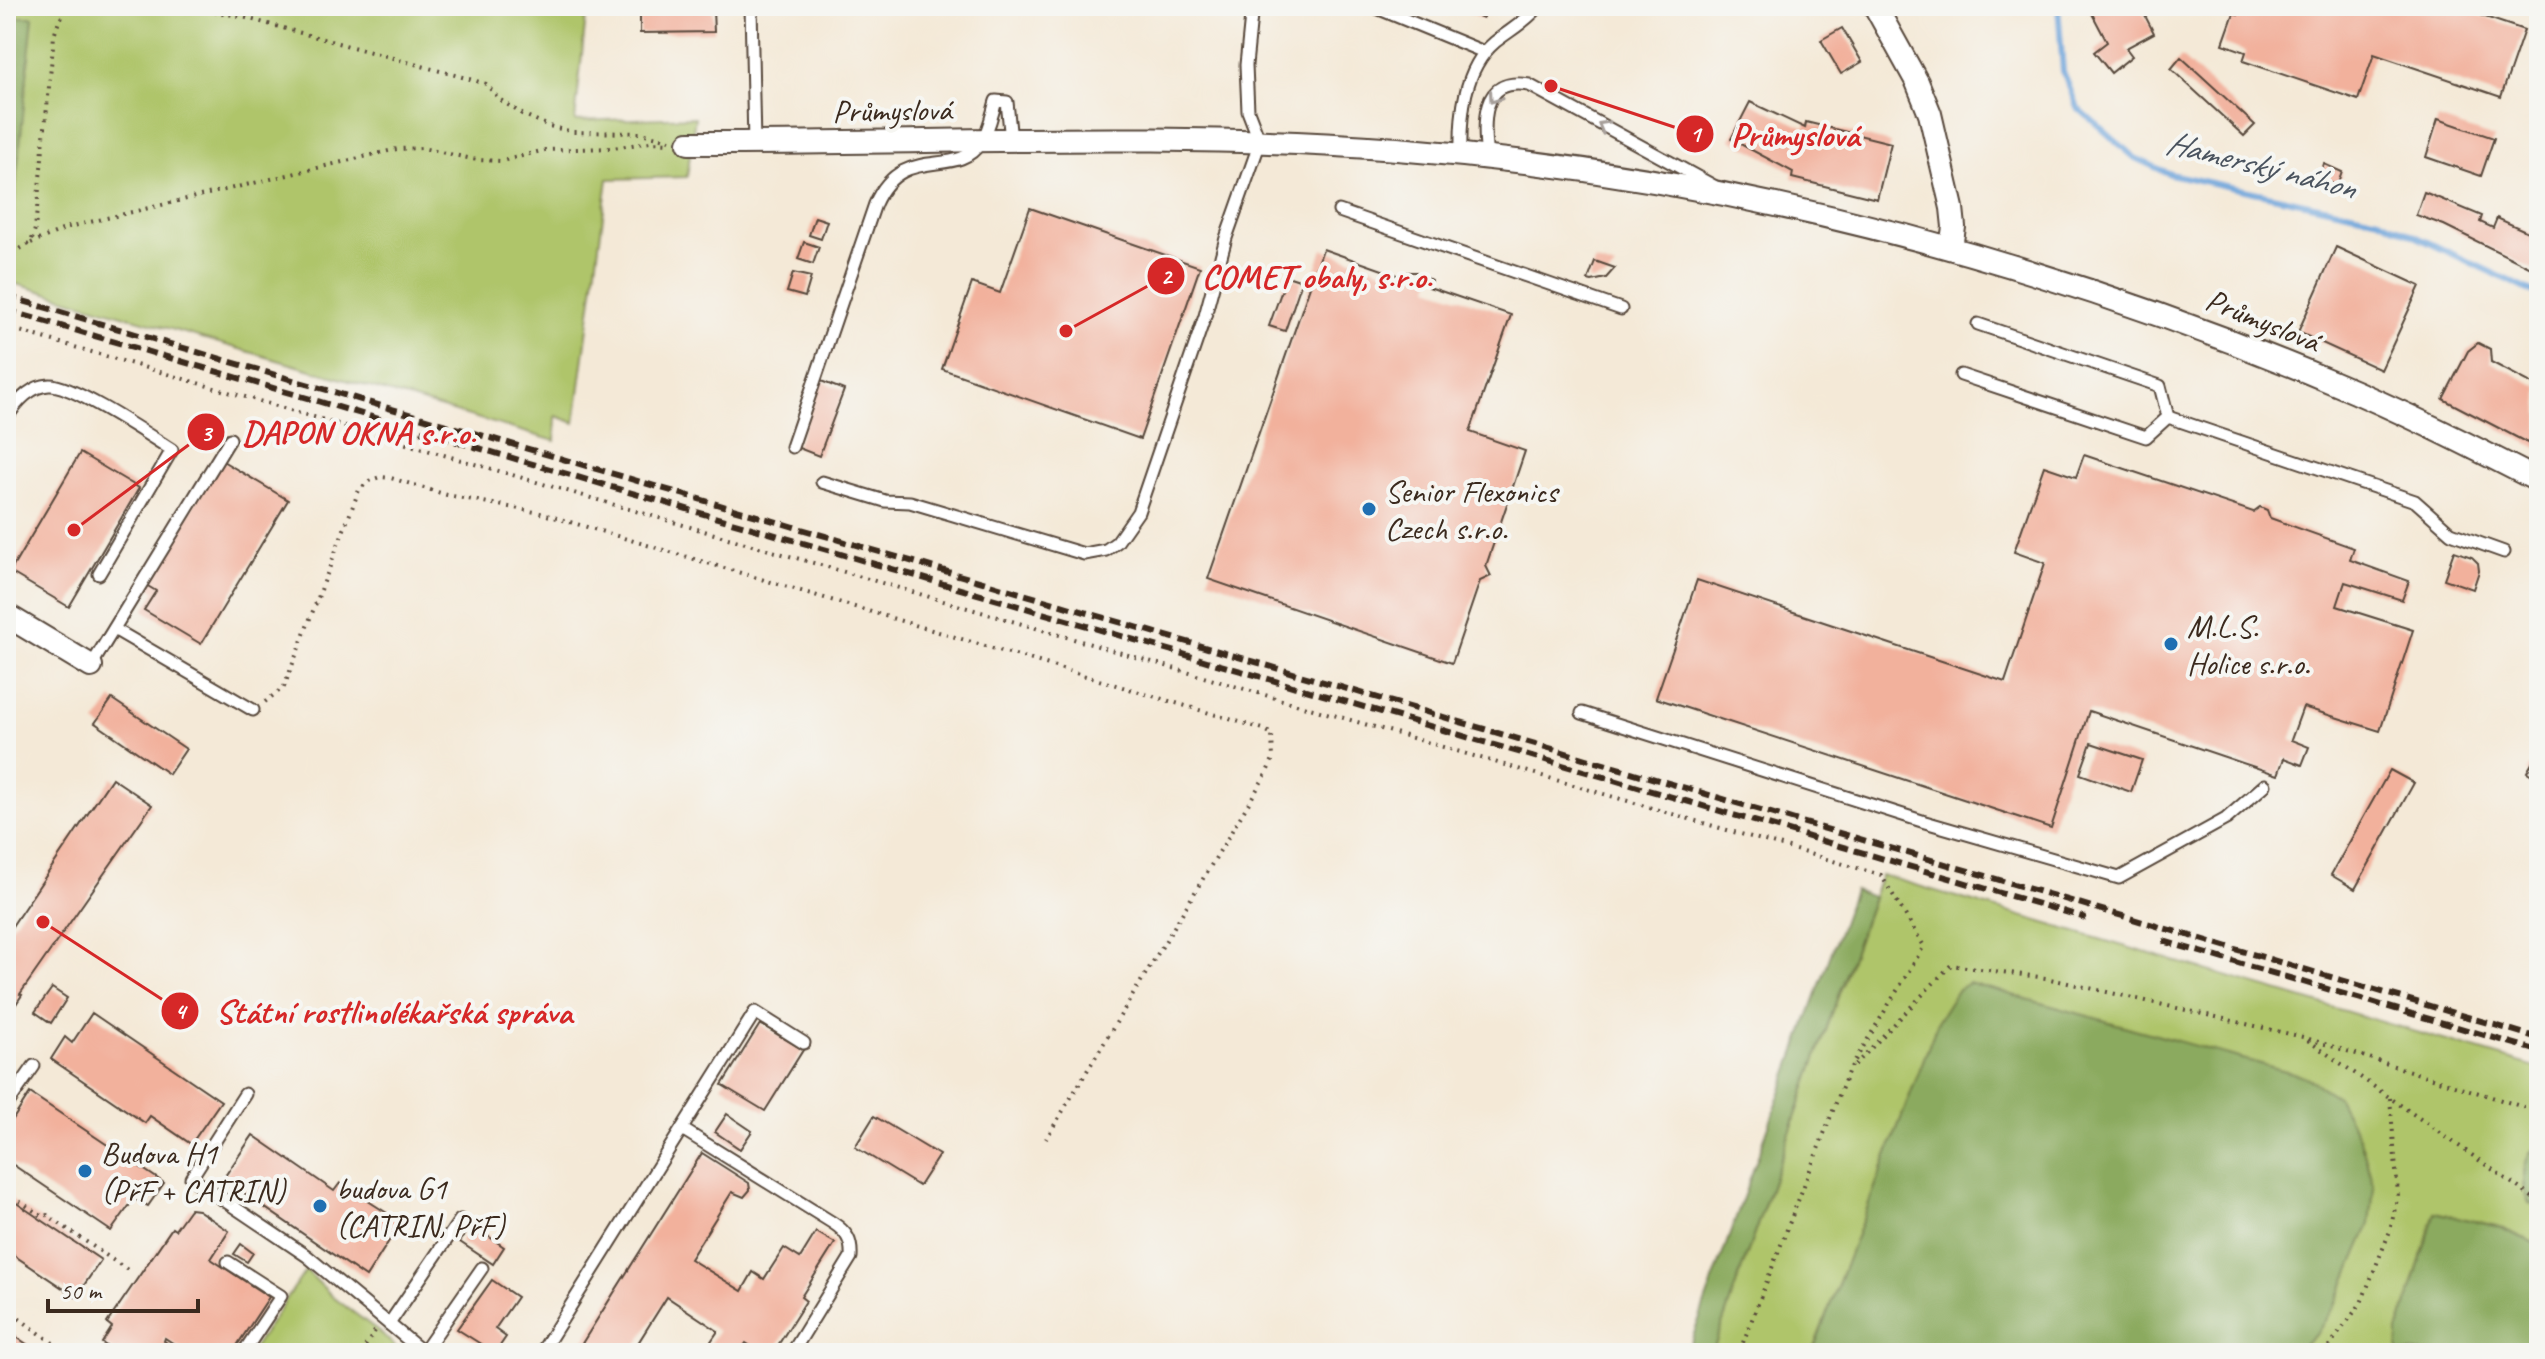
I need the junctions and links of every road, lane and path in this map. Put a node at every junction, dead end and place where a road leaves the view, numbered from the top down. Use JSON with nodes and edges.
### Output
{"nodes":[{"id":1,"x":69,"y":6,"type":"edge"},
{"id":2,"x":142,"y":6,"type":"edge"},
{"id":3,"x":751,"y":6,"type":"edge"},
{"id":4,"x":1252,"y":6,"type":"edge"},
{"id":5,"x":1372,"y":6,"type":"edge"},
{"id":6,"x":1539,"y":6,"type":"edge"},
{"id":7,"x":1875,"y":6,"type":"edge"},
{"id":8,"x":1484,"y":52,"type":"junction"},
{"id":9,"x":1011,"y":140,"type":"junction"},
{"id":10,"x":983,"y":141,"type":"junction"},
{"id":11,"x":1260,"y":142,"type":"junction"},
{"id":12,"x":689,"y":143,"type":"junction"},
{"id":13,"x":754,"y":144,"type":"junction"},
{"id":14,"x":1461,"y":155,"type":"junction"},
{"id":15,"x":1487,"y":157,"type":"junction"},
{"id":16,"x":1730,"y":194,"type":"junction"},
{"id":17,"x":1339,"y":211,"type":"dead end"},
{"id":18,"x":31,"y":243,"type":"junction"},
{"id":19,"x":1951,"y":248,"type":"junction"},
{"id":20,"x":6,"y":256,"type":"edge"},
{"id":21,"x":1621,"y":309,"type":"dead end"},
{"id":22,"x":1978,"y":324,"type":"dead end"},
{"id":23,"x":6,"y":327,"type":"edge"},
{"id":24,"x":1961,"y":375,"type":"dead end"},
{"id":25,"x":2168,"y":417,"type":"junction"},
{"id":26,"x":6,"y":419,"type":"edge"},
{"id":27,"x":230,"y":439,"type":"dead end"},
{"id":28,"x":792,"y":447,"type":"dead end"},
{"id":29,"x":2539,"y":481,"type":"edge"},
{"id":30,"x":822,"y":482,"type":"dead end"},
{"id":31,"x":2504,"y":552,"type":"dead end"},
{"id":32,"x":99,"y":574,"type":"dead end"},
{"id":33,"x":6,"y":615,"type":"edge"},
{"id":34,"x":114,"y":629,"type":"junction"},
{"id":35,"x":91,"y":666,"type":"joint"},
{"id":36,"x":253,"y":710,"type":"joint"},
{"id":37,"x":1582,"y":713,"type":"dead end"},
{"id":38,"x":2265,"y":785,"type":"dead end"},
{"id":39,"x":2303,"y":1037,"type":"junction"},
{"id":40,"x":804,"y":1043,"type":"dead end"},
{"id":41,"x":34,"y":1066,"type":"dead end"},
{"id":42,"x":1848,"y":1072,"type":"junction"},
{"id":43,"x":245,"y":1094,"type":"dead end"},
{"id":44,"x":2390,"y":1098,"type":"junction"},
{"id":45,"x":6,"y":1106,"type":"edge"},
{"id":46,"x":2539,"y":1112,"type":"edge"},
{"id":47,"x":682,"y":1129,"type":"junction"},
{"id":48,"x":1046,"y":1139,"type":"dead end"},
{"id":49,"x":6,"y":1192,"type":"edge"},
{"id":50,"x":2539,"y":1202,"type":"edge"},
{"id":51,"x":460,"y":1220,"type":"dead end"},
{"id":52,"x":228,"y":1262,"type":"dead end"},
{"id":53,"x":482,"y":1268,"type":"dead end"},
{"id":54,"x":129,"y":1271,"type":"dead end"},
{"id":55,"x":6,"y":1309,"type":"edge"},
{"id":56,"x":386,"y":1321,"type":"junction"},
{"id":57,"x":67,"y":1353,"type":"edge"},
{"id":58,"x":243,"y":1353,"type":"edge"},
{"id":59,"x":361,"y":1353,"type":"edge"},
{"id":60,"x":424,"y":1353,"type":"edge"},
{"id":61,"x":541,"y":1353,"type":"edge"},
{"id":62,"x":792,"y":1353,"type":"edge"},
{"id":63,"x":1739,"y":1353,"type":"edge"},
{"id":64,"x":2324,"y":1353,"type":"edge"}],
"edges":[{"from":1,"to":18,"type":"path"},
{"from":2,"to":12,"type":"path"},
{"from":3,"to":13,"type":"lane"},
{"from":4,"to":11,"type":"lane"},
{"from":5,"to":8,"type":"lane"},
{"from":6,"to":8,"type":"lane"},
{"from":7,"to":19,"type":"street"},
{"from":8,"to":14,"type":"lane"},
{"from":9,"to":10,"type":"street","name":"Průmyslová"},
{"from":9,"to":10,"type":"lane"},
{"from":9,"to":11,"type":"street","name":"Průmyslová"},
{"from":10,"to":13,"type":"street","name":"Průmyslová"},
{"from":10,"to":28,"type":"lane"},
{"from":11,"to":14,"type":"street","name":"Průmyslová"},
{"from":11,"to":30,"type":"lane"},
{"from":12,"to":13,"type":"street","name":"Průmyslová"},
{"from":12,"to":18,"type":"path"},
{"from":14,"to":15,"type":"street","name":"Průmyslová"},
{"from":15,"to":16,"type":"street","name":"Průmyslová"},
{"from":16,"to":15,"type":"lane","one_way":true},
{"from":16,"to":19,"type":"street","name":"Průmyslová"},
{"from":17,"to":21,"type":"lane"},
{"from":18,"to":20,"type":"path"},
{"from":19,"to":29,"type":"street","name":"Průmyslová"},
{"from":22,"to":25,"type":"lane"},
{"from":23,"to":42,"type":"path"},
{"from":24,"to":25,"type":"lane"},
{"from":25,"to":31,"type":"lane"},
{"from":26,"to":32,"type":"lane"},
{"from":27,"to":34,"type":"lane"},
{"from":33,"to":35,"type":"street"},
{"from":34,"to":35,"type":"lane"},
{"from":34,"to":36,"type":"lane"},
{"from":36,"to":48,"type":"path"},
{"from":37,"to":38,"type":"lane"},
{"from":39,"to":42,"type":"path"},
{"from":39,"to":44,"type":"path"},
{"from":39,"to":46,"type":"path"},
{"from":40,"to":47,"type":"lane"},
{"from":41,"to":45,"type":"lane"},
{"from":42,"to":63,"type":"path"},
{"from":43,"to":56,"type":"lane"},
{"from":44,"to":50,"type":"path"},
{"from":44,"to":64,"type":"path"},
{"from":47,"to":61,"type":"lane"},
{"from":47,"to":62,"type":"lane"},
{"from":49,"to":54,"type":"path"},
{"from":51,"to":56,"type":"lane"},
{"from":52,"to":58,"type":"lane"},
{"from":53,"to":60,"type":"lane"},
{"from":55,"to":57,"type":"path"},
{"from":56,"to":59,"type":"path"},
{"from":56,"to":60,"type":"lane"}]}
